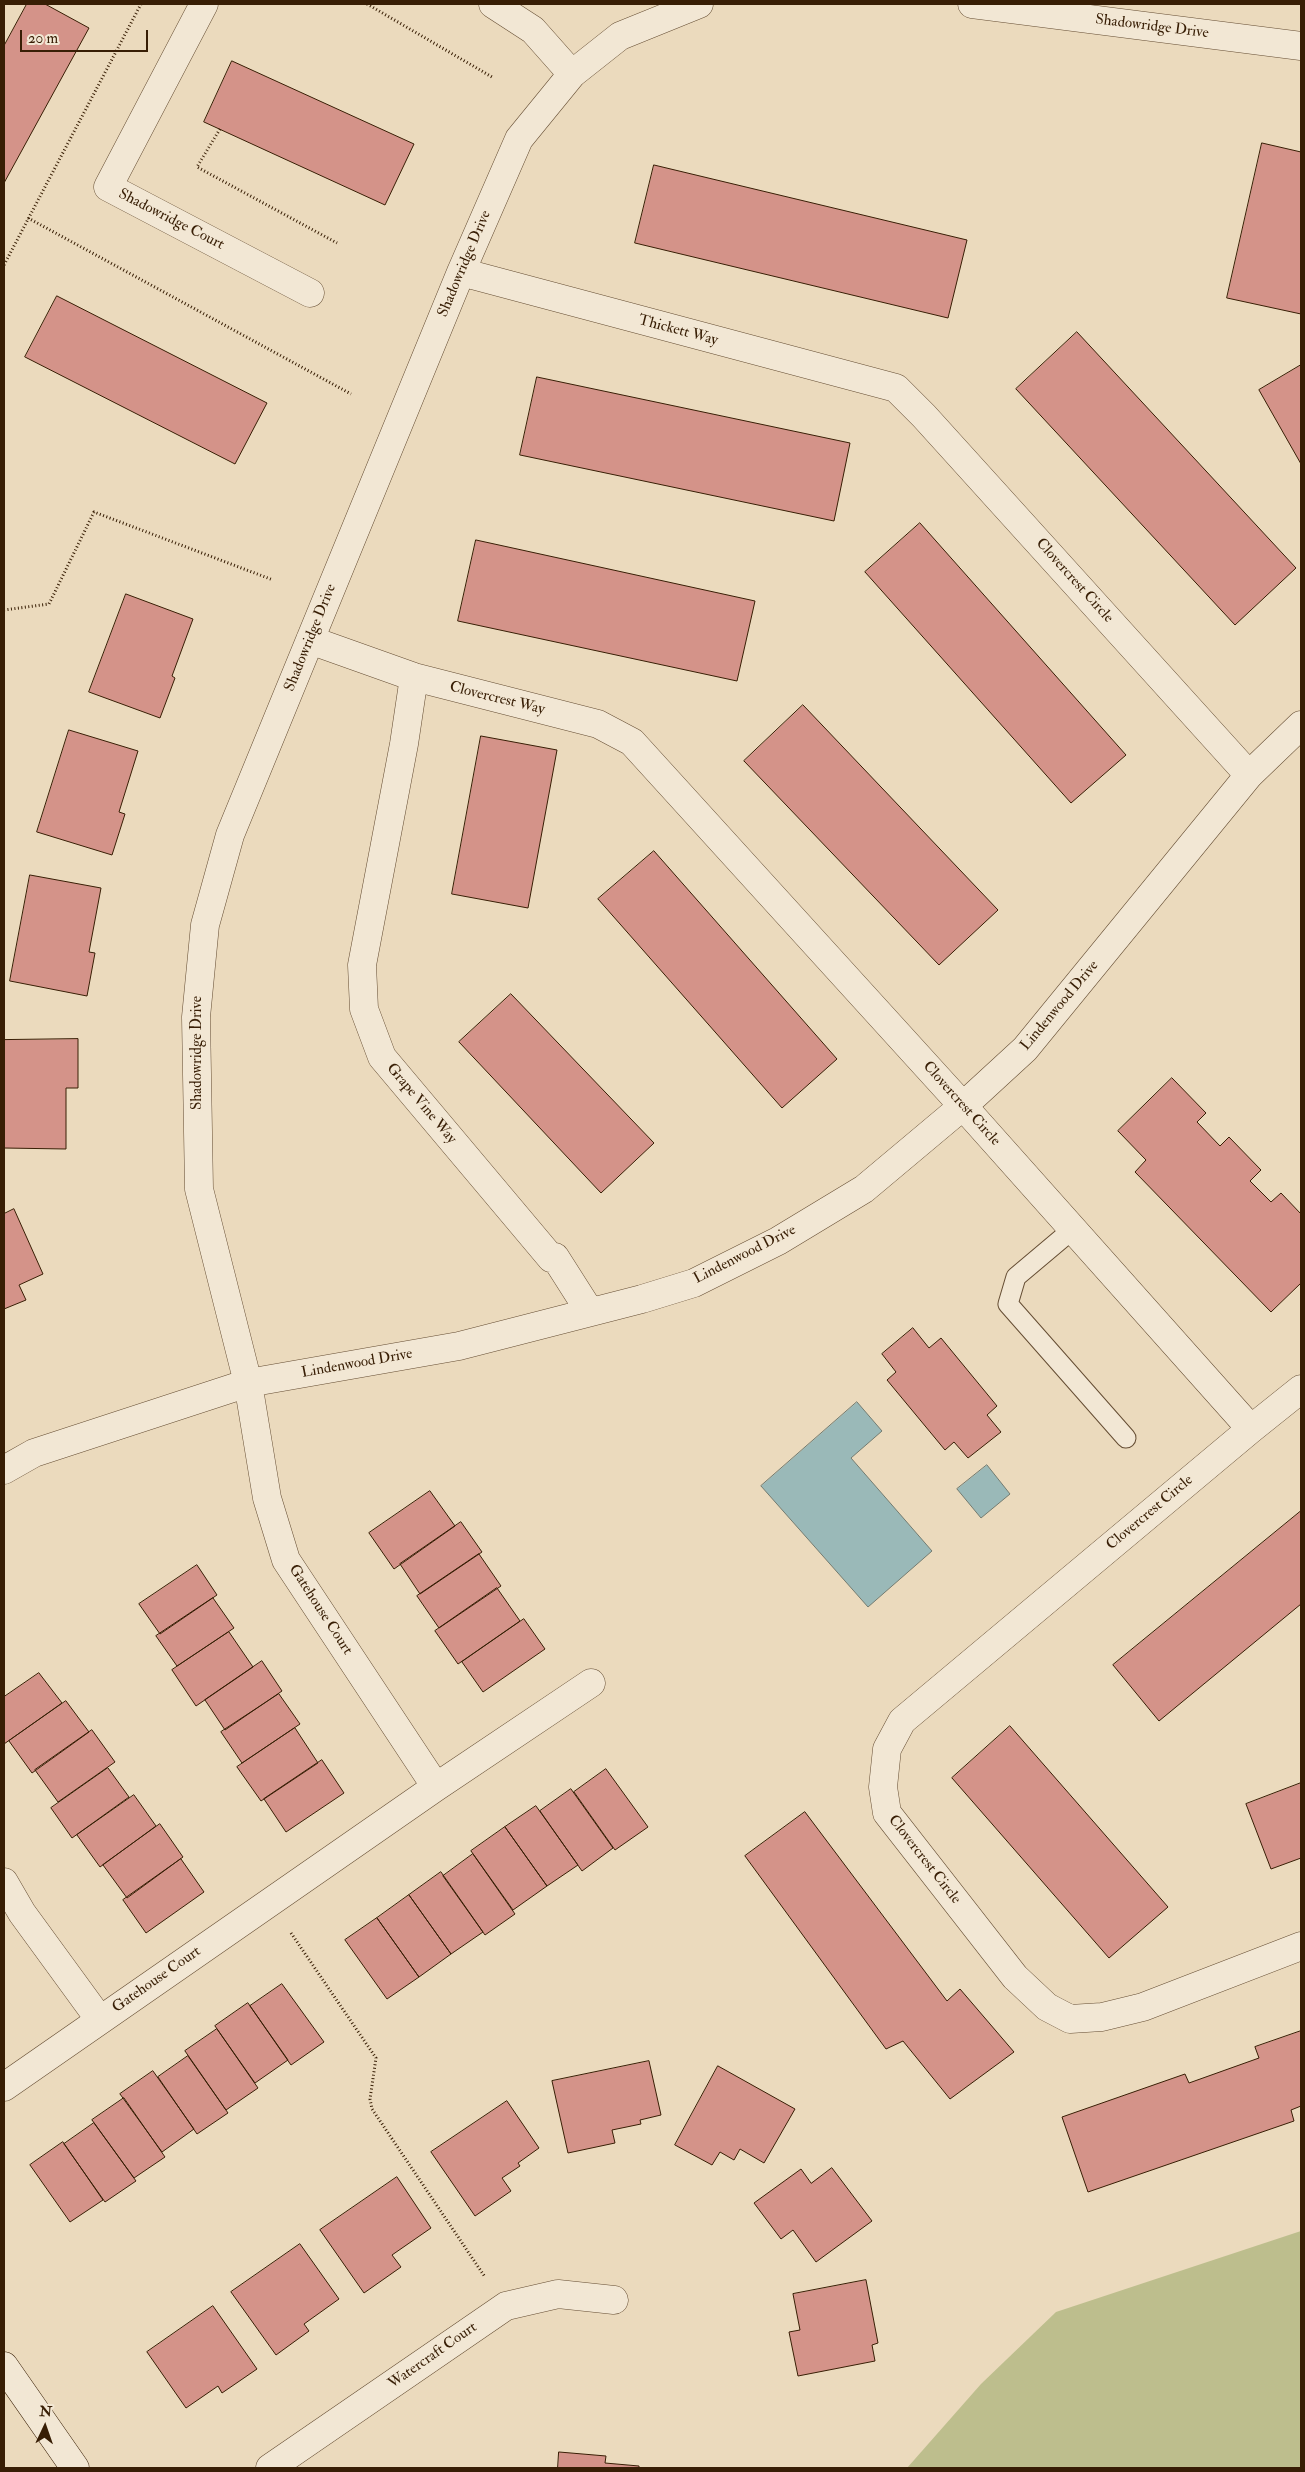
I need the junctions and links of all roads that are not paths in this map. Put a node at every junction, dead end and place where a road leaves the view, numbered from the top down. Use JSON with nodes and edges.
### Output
{"nodes":[{"id":1,"x":204,"y":4,"type":"edge"},
{"id":2,"x":493,"y":4,"type":"edge"},
{"id":3,"x":699,"y":4,"type":"edge"},
{"id":4,"x":972,"y":4,"type":"edge"},
{"id":5,"x":1301,"y":46,"type":"edge"},
{"id":6,"x":572,"y":74,"type":"junction"},
{"id":7,"x":461,"y":272,"type":"junction"},
{"id":8,"x":310,"y":294,"type":"dead end"},
{"id":9,"x":896,"y":388,"type":"joint"},
{"id":10,"x":310,"y":640,"type":"junction"},
{"id":11,"x":414,"y":677,"type":"junction"},
{"id":12,"x":1301,"y":725,"type":"edge"},
{"id":13,"x":1249,"y":775,"type":"junction"},
{"id":14,"x":669,"y":782,"type":"joint"},
{"id":15,"x":963,"y":1106,"type":"junction"},
{"id":16,"x":1073,"y":1229,"type":"junction"},
{"id":17,"x":590,"y":1312,"type":"junction"},
{"id":18,"x":248,"y":1383,"type":"junction"},
{"id":19,"x":1301,"y":1390,"type":"edge"},
{"id":20,"x":1251,"y":1429,"type":"junction"},
{"id":21,"x":1126,"y":1438,"type":"dead end"},
{"id":22,"x":4,"y":1470,"type":"edge"},
{"id":23,"x":591,"y":1683,"type":"dead end"},
{"id":24,"x":436,"y":1787,"type":"junction"},
{"id":25,"x":4,"y":1882,"type":"edge"},
{"id":26,"x":13,"y":1920,"type":"edge"},
{"id":27,"x":1301,"y":1946,"type":"edge"},
{"id":28,"x":100,"y":2020,"type":"junction"},
{"id":29,"x":4,"y":2087,"type":"edge"},
{"id":30,"x":614,"y":2300,"type":"dead end"},
{"id":31,"x":4,"y":2366,"type":"edge"},
{"id":32,"x":75,"y":2468,"type":"edge"},
{"id":33,"x":270,"y":2468,"type":"edge"}],
"edges":[{"from":1,"to":8,"type":"street","name":"Shadowridge Court"},
{"from":2,"to":6,"type":"street"},
{"from":3,"to":6,"type":"street","name":"Shadowridge Drive"},
{"from":4,"to":5,"type":"street","name":"Shadowridge Drive"},
{"from":6,"to":7,"type":"street","name":"Shadowridge Drive"},
{"from":7,"to":9,"type":"street","name":"Thickett Way"},
{"from":7,"to":10,"type":"street","name":"Shadowridge Drive"},
{"from":9,"to":13,"type":"street","name":"Clovercrest Circle"},
{"from":10,"to":11,"type":"street","name":"Clovercrest Way"},
{"from":10,"to":18,"type":"street","name":"Shadowridge Drive"},
{"from":11,"to":14,"type":"street","name":"Clovercrest Way"},
{"from":11,"to":17,"type":"street","name":"Grape Vine Way"},
{"from":12,"to":13,"type":"street","name":"Lindenwood Drive"},
{"from":13,"to":15,"type":"street","name":"Lindenwood Drive"},
{"from":14,"to":15,"type":"street","name":"Clovercrest Circle"},
{"from":15,"to":16,"type":"street","name":"Clovercrest Circle"},
{"from":15,"to":17,"type":"street","name":"Lindenwood Drive"},
{"from":16,"to":20,"type":"street","name":"Clovercrest Circle"},
{"from":16,"to":21,"type":"lane"},
{"from":17,"to":18,"type":"street","name":"Lindenwood Drive"},
{"from":18,"to":22,"type":"street","name":"Lindenwood Drive"},
{"from":18,"to":24,"type":"street","name":"Gatehouse Court"},
{"from":19,"to":20,"type":"street","name":"Clovercrest Circle"},
{"from":20,"to":27,"type":"street","name":"Clovercrest Circle"},
{"from":23,"to":24,"type":"street","name":"Gatehouse Court"},
{"from":24,"to":28,"type":"street","name":"Gatehouse Court"},
{"from":25,"to":26,"type":"street","name":"Gatehouse Court"},
{"from":26,"to":28,"type":"street","name":"Gatehouse Court"},
{"from":28,"to":29,"type":"street","name":"Gatehouse Court"},
{"from":30,"to":33,"type":"street","name":"Watercraft Court"},
{"from":31,"to":32,"type":"street"}]}
